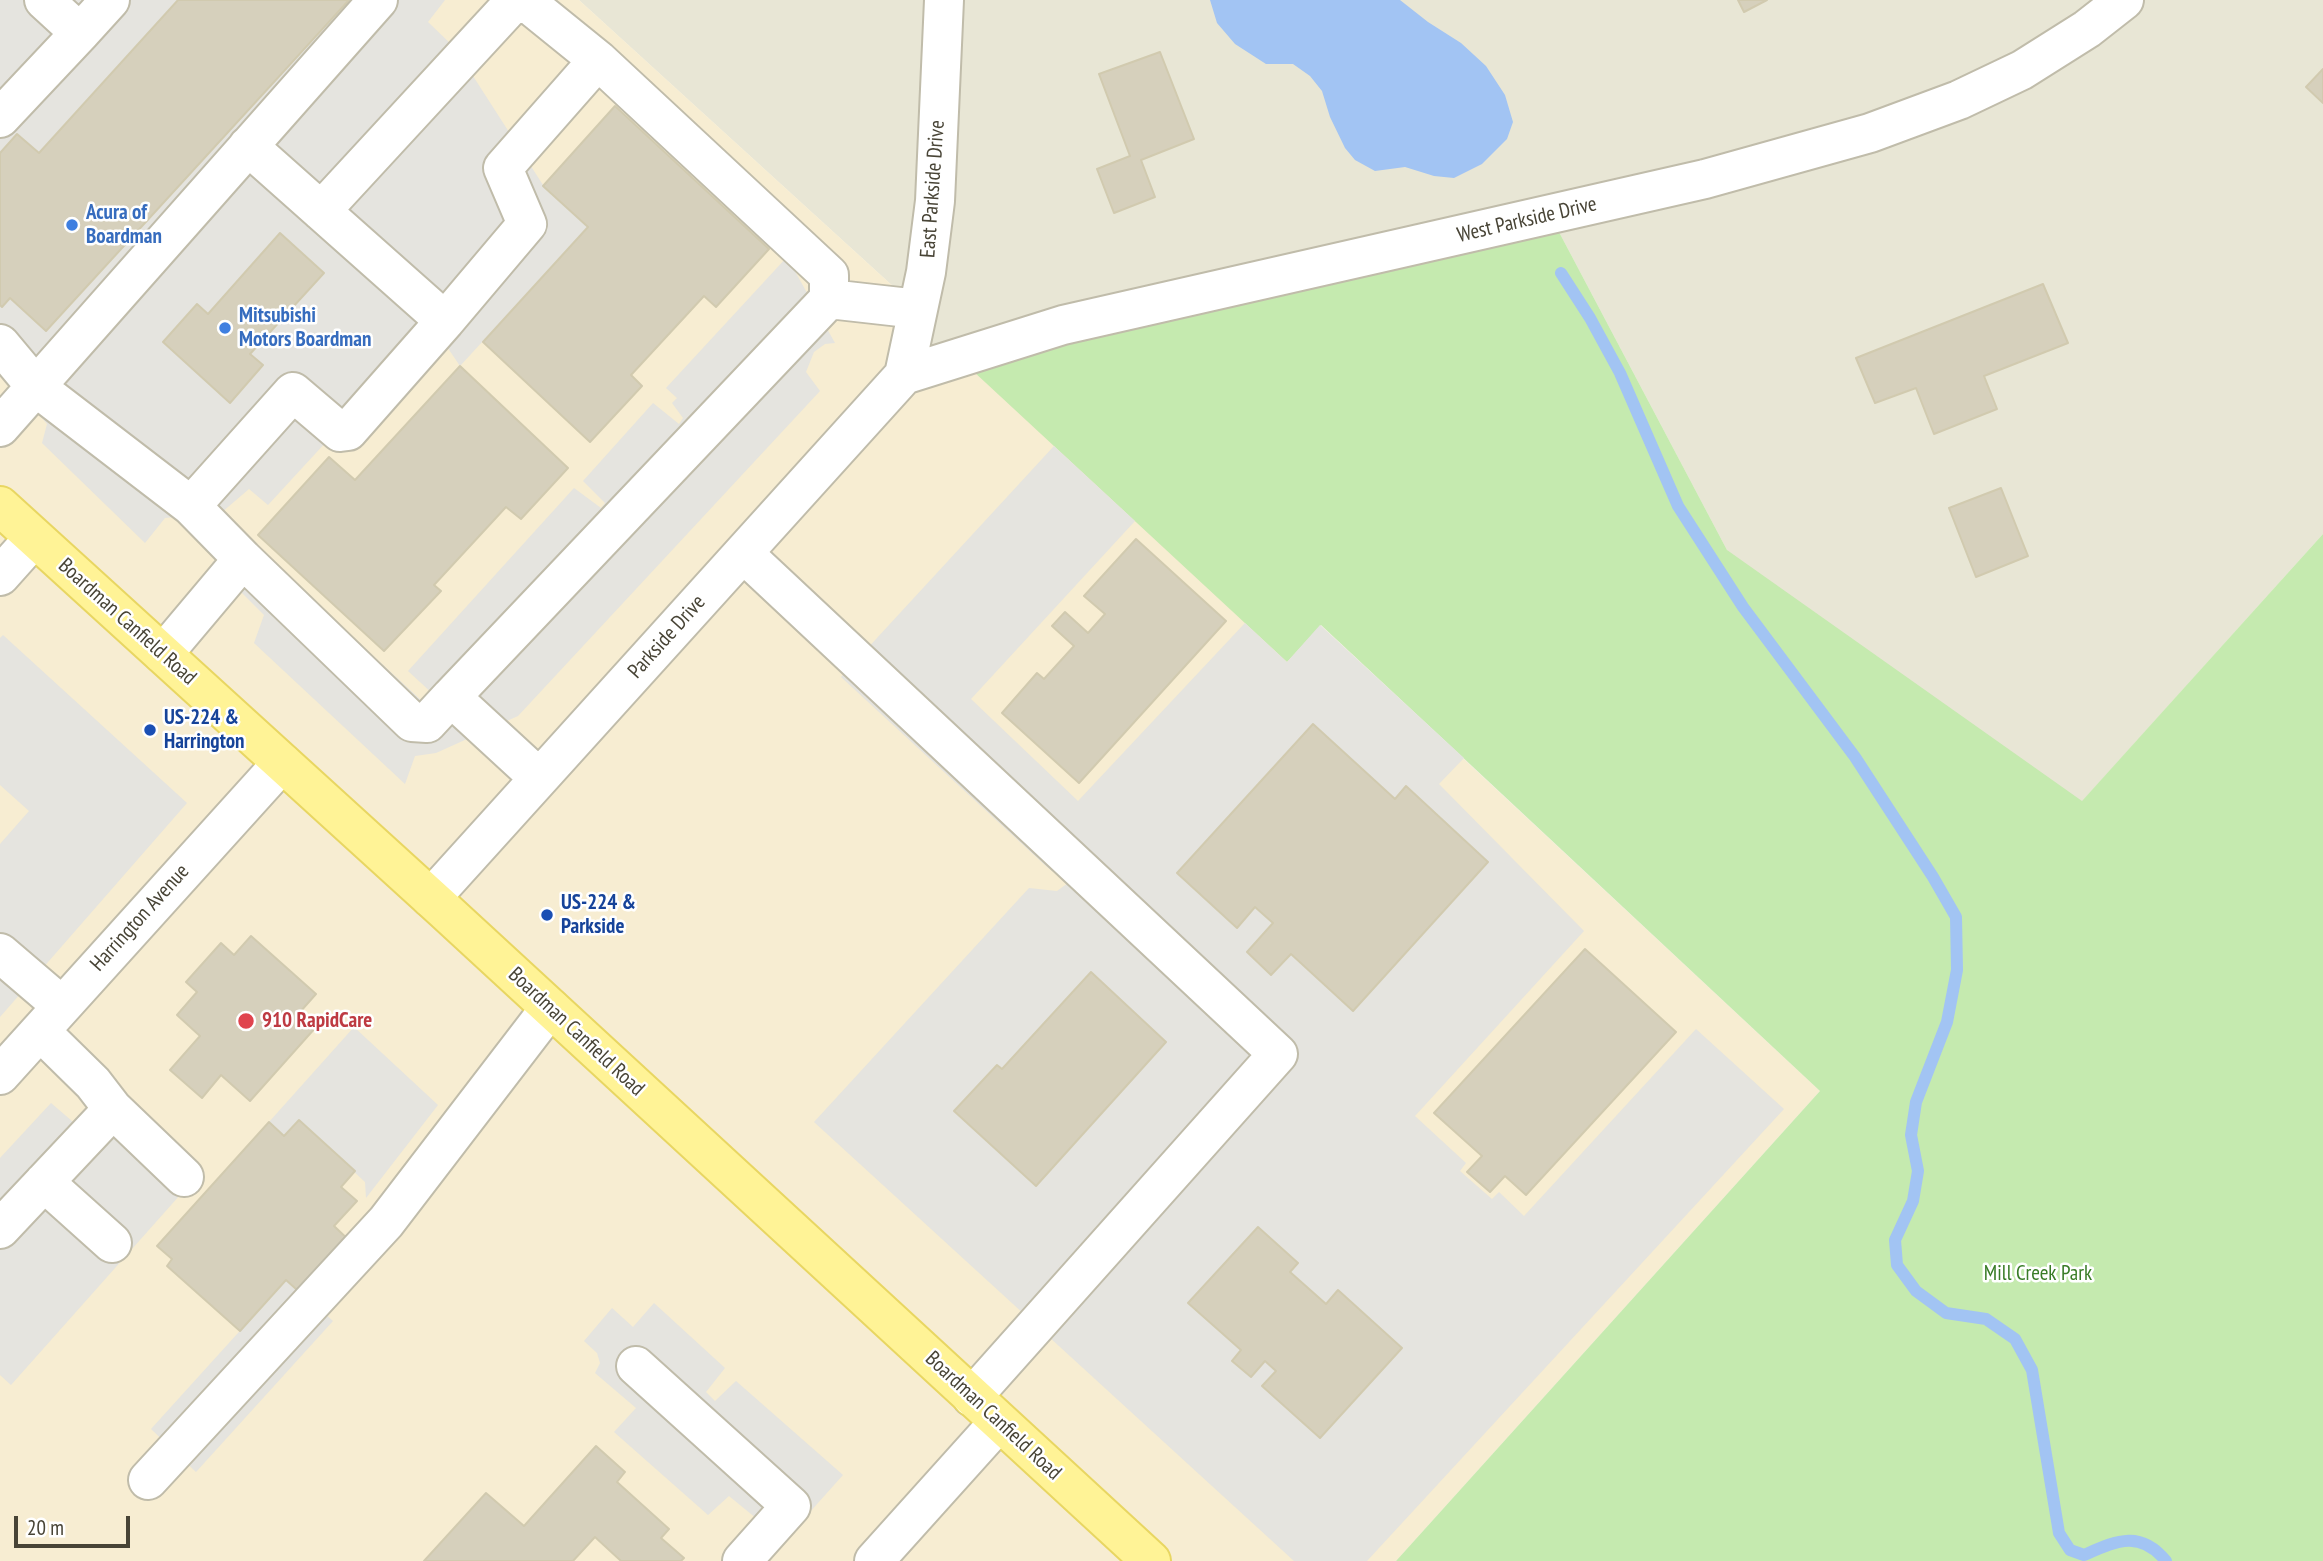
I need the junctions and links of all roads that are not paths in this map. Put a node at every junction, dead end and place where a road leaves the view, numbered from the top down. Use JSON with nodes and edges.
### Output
{"nodes":[{"id":1,"x":44,"y":0,"type":"edge"},
{"id":2,"x":110,"y":0,"type":"edge"},
{"id":3,"x":378,"y":0,"type":"edge"},
{"id":4,"x":944,"y":0,"type":"edge"},
{"id":5,"x":2124,"y":0,"type":"edge"},
{"id":6,"x":80,"y":33,"type":"junction"},
{"id":7,"x":598,"y":60,"type":"junction"},
{"id":8,"x":0,"y":118,"type":"edge"},
{"id":9,"x":248,"y":146,"type":"junction"},
{"id":10,"x":321,"y":211,"type":"junction"},
{"id":11,"x":829,"y":299,"type":"junction"},
{"id":12,"x":918,"y":309,"type":"junction"},
{"id":13,"x":445,"y":321,"type":"junction"},
{"id":14,"x":0,"y":344,"type":"edge"},
{"id":15,"x":904,"y":375,"type":"junction"},
{"id":16,"x":36,"y":387,"type":"junction"},
{"id":17,"x":0,"y":427,"type":"edge"},
{"id":18,"x":0,"y":506,"type":"edge"},
{"id":19,"x":191,"y":506,"type":"junction"},
{"id":20,"x":34,"y":538,"type":"junction"},
{"id":21,"x":743,"y":553,"type":"junction"},
{"id":22,"x":243,"y":559,"type":"junction"},
{"id":23,"x":0,"y":576,"type":"edge"},
{"id":24,"x":163,"y":654,"type":"junction"},
{"id":25,"x":451,"y":697,"type":"junction"},
{"id":26,"x":282,"y":763,"type":"junction"},
{"id":27,"x":539,"y":778,"type":"junction"},
{"id":28,"x":431,"y":898,"type":"junction"},
{"id":29,"x":0,"y":953,"type":"edge"},
{"id":30,"x":550,"y":1008,"type":"junction"},
{"id":31,"x":51,"y":1019,"type":"junction"},
{"id":32,"x":0,"y":1075,"type":"edge"},
{"id":33,"x":113,"y":1109,"type":"junction"},
{"id":34,"x":184,"y":1177,"type":"dead end"},
{"id":35,"x":44,"y":1182,"type":"junction"},
{"id":36,"x":0,"y":1229,"type":"edge"},
{"id":37,"x":112,"y":1243,"type":"dead end"},
{"id":38,"x":636,"y":1366,"type":"dead end"},
{"id":39,"x":986,"y":1409,"type":"junction"},
{"id":40,"x":148,"y":1480,"type":"dead end"},
{"id":41,"x":742,"y":1561,"type":"edge"},
{"id":42,"x":874,"y":1561,"type":"edge"},
{"id":43,"x":1151,"y":1561,"type":"edge"}],
"edges":[{"from":1,"to":6,"type":"street"},
{"from":2,"to":6,"type":"street"},
{"from":3,"to":9,"type":"street"},
{"from":4,"to":12,"type":"street","name":"East Parkside Drive"},
{"from":5,"to":15,"type":"street","name":"West Parkside Drive"},
{"from":6,"to":8,"type":"street"},
{"from":7,"to":10,"type":"street"},
{"from":7,"to":11,"type":"street"},
{"from":7,"to":13,"type":"street"},
{"from":9,"to":10,"type":"street"},
{"from":9,"to":16,"type":"street"},
{"from":10,"to":13,"type":"street"},
{"from":11,"to":12,"type":"street"},
{"from":11,"to":25,"type":"street"},
{"from":12,"to":15,"type":"street","name":"East Parkside Drive"},
{"from":13,"to":19,"type":"street"},
{"from":14,"to":16,"type":"street"},
{"from":15,"to":21,"type":"street","name":"Parkside Drive"},
{"from":16,"to":17,"type":"street"},
{"from":16,"to":19,"type":"street"},
{"from":18,"to":20,"type":"main road","name":"Boardman Canfield Road"},
{"from":19,"to":22,"type":"street"},
{"from":20,"to":23,"type":"street"},
{"from":20,"to":24,"type":"main road","name":"Boardman Canfield Road"},
{"from":21,"to":27,"type":"street","name":"Parkside Drive"},
{"from":21,"to":39,"type":"street"},
{"from":22,"to":24,"type":"street"},
{"from":22,"to":25,"type":"street"},
{"from":24,"to":26,"type":"main road","name":"Boardman Canfield Road"},
{"from":25,"to":27,"type":"street"},
{"from":26,"to":28,"type":"main road","name":"Boardman Canfield Road"},
{"from":26,"to":31,"type":"street","name":"Harrington Avenue"},
{"from":27,"to":28,"type":"street","name":"Parkside Drive"},
{"from":28,"to":30,"type":"main road","name":"Boardman Canfield Road"},
{"from":29,"to":31,"type":"street"},
{"from":30,"to":39,"type":"main road","name":"Boardman Canfield Road"},
{"from":30,"to":40,"type":"street"},
{"from":31,"to":32,"type":"street","name":"Harrington Avenue"},
{"from":31,"to":33,"type":"street"},
{"from":33,"to":34,"type":"street"},
{"from":33,"to":35,"type":"street"},
{"from":35,"to":36,"type":"street"},
{"from":35,"to":37,"type":"street"},
{"from":38,"to":41,"type":"street"},
{"from":39,"to":42,"type":"street"},
{"from":39,"to":43,"type":"main road","name":"Boardman Canfield Road"}]}
